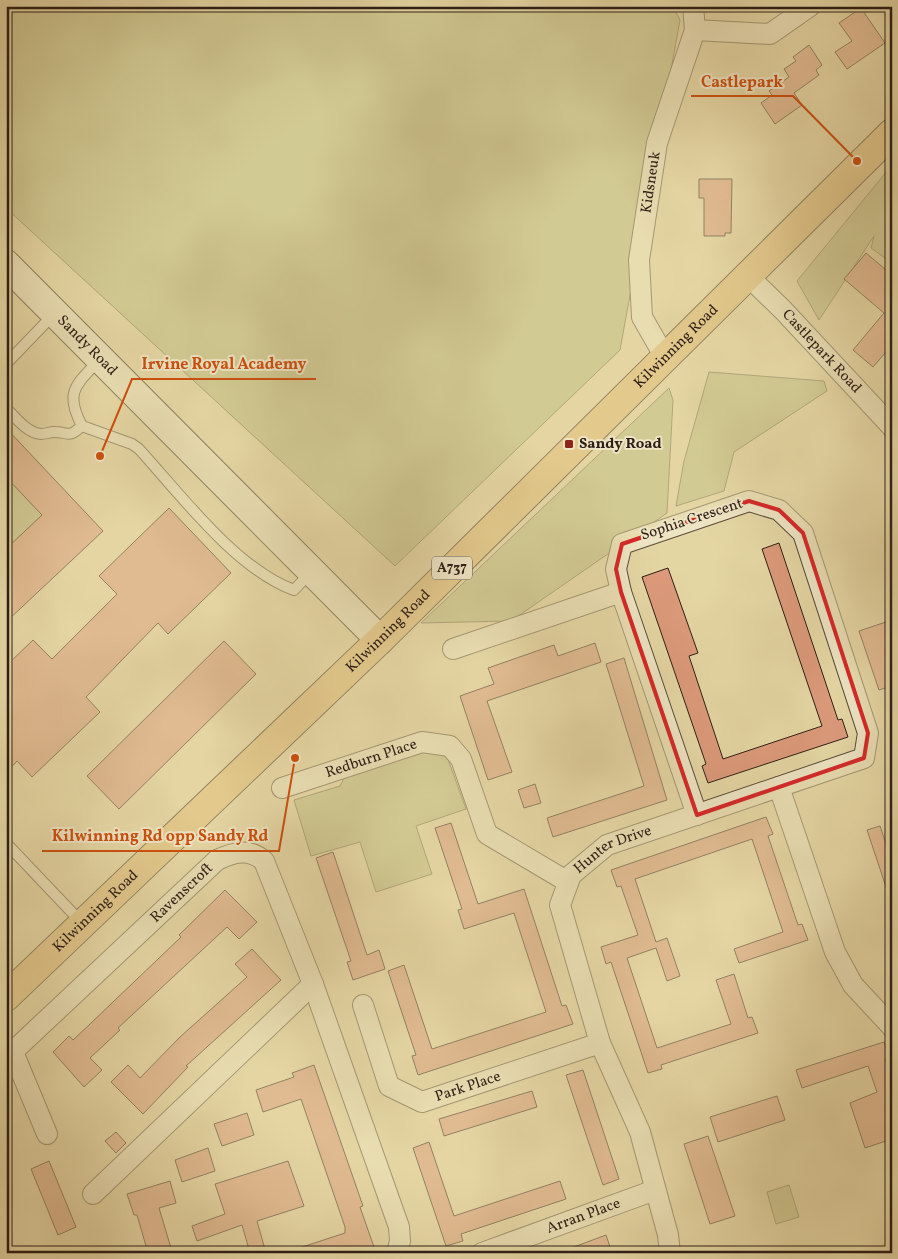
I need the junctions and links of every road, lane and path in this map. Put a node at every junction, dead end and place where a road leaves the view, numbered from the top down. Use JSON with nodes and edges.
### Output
{"nodes":[{"id":1,"x":693,"y":6,"type":"edge"},
{"id":2,"x":810,"y":6,"type":"edge"},
{"id":3,"x":695,"y":30,"type":"junction"},
{"id":4,"x":892,"y":133,"type":"edge"},
{"id":5,"x":6,"y":264,"type":"edge"},
{"id":6,"x":749,"y":277,"type":"junction"},
{"id":7,"x":56,"y":313,"type":"junction"},
{"id":8,"x":101,"y":358,"type":"junction"},
{"id":9,"x":666,"y":359,"type":"junction"},
{"id":10,"x":6,"y":364,"type":"edge"},
{"id":11,"x":6,"y":408,"type":"edge"},
{"id":12,"x":82,"y":426,"type":"junction"},
{"id":13,"x":892,"y":427,"type":"edge"},
{"id":14,"x":312,"y":572,"type":"junction"},
{"id":15,"x":621,"y":592,"type":"junction"},
{"id":16,"x":380,"y":640,"type":"junction"},
{"id":17,"x":453,"y":649,"type":"dead end"},
{"id":18,"x":780,"y":787,"type":"junction"},
{"id":19,"x":282,"y":788,"type":"dead end"},
{"id":20,"x":697,"y":815,"type":"junction"},
{"id":21,"x":6,"y":842,"type":"edge"},
{"id":22,"x":568,"y":882,"type":"junction"},
{"id":23,"x":83,"y":924,"type":"junction"},
{"id":24,"x":313,"y":984,"type":"junction"},
{"id":25,"x":6,"y":997,"type":"edge"},
{"id":26,"x":363,"y":1004,"type":"dead end"},
{"id":27,"x":892,"y":1027,"type":"edge"},
{"id":28,"x":600,"y":1043,"type":"junction"},
{"id":29,"x":10,"y":1055,"type":"edge"},
{"id":30,"x":47,"y":1134,"type":"dead end"},
{"id":31,"x":655,"y":1190,"type":"junction"},
{"id":32,"x":93,"y":1194,"type":"dead end"},
{"id":33,"x":397,"y":1253,"type":"edge"},
{"id":34,"x":482,"y":1253,"type":"edge"},
{"id":35,"x":670,"y":1253,"type":"edge"}],
"edges":[{"from":1,"to":3,"type":"street","name":"Kidsneuk"},
{"from":2,"to":3,"type":"street"},
{"from":3,"to":9,"type":"street","name":"Kidsneuk"},
{"from":4,"to":6,"type":"main road","name":"Kilwinning Road","number":"A737"},
{"from":5,"to":7,"type":"main road","name":"Sandy Road"},
{"from":6,"to":9,"type":"main road","name":"Kilwinning Road","number":"A737"},
{"from":6,"to":13,"type":"street","name":"Castlepark Road"},
{"from":7,"to":8,"type":"main road","name":"Sandy Road"},
{"from":7,"to":10,"type":"lane"},
{"from":8,"to":12,"type":"lane"},
{"from":8,"to":14,"type":"main road","name":"Sandy Road"},
{"from":9,"to":16,"type":"main road","name":"Kilwinning Road","number":"A737"},
{"from":11,"to":12,"type":"lane"},
{"from":12,"to":14,"type":"lane"},
{"from":14,"to":16,"type":"main road","name":"Sandy Road"},
{"from":15,"to":17,"type":"street"},
{"from":15,"to":18,"type":"street","name":"Sophia Crescent"},
{"from":15,"to":20,"type":"street","name":"Sophia Crescent"},
{"from":16,"to":23,"type":"main road","name":"Kilwinning Road","number":"A737"},
{"from":18,"to":20,"type":"street","name":"Hunter Drive"},
{"from":18,"to":27,"type":"street"},
{"from":19,"to":22,"type":"street","name":"Redburn Place"},
{"from":20,"to":22,"type":"street","name":"Hunter Drive"},
{"from":21,"to":23,"type":"lane"},
{"from":22,"to":28,"type":"street","name":"Hunter Drive"},
{"from":23,"to":25,"type":"main road","name":"Kilwinning Road","number":"A737"},
{"from":24,"to":29,"type":"street","name":"Ravenscroft"},
{"from":24,"to":32,"type":"street"},
{"from":24,"to":33,"type":"street","name":"Ravenscroft"},
{"from":26,"to":28,"type":"street","name":"Park Place"},
{"from":28,"to":31,"type":"street","name":"Hunter Drive"},
{"from":29,"to":30,"type":"street"},
{"from":31,"to":34,"type":"street","name":"Arran Place"},
{"from":31,"to":35,"type":"street","name":"Hunter Drive"}]}
